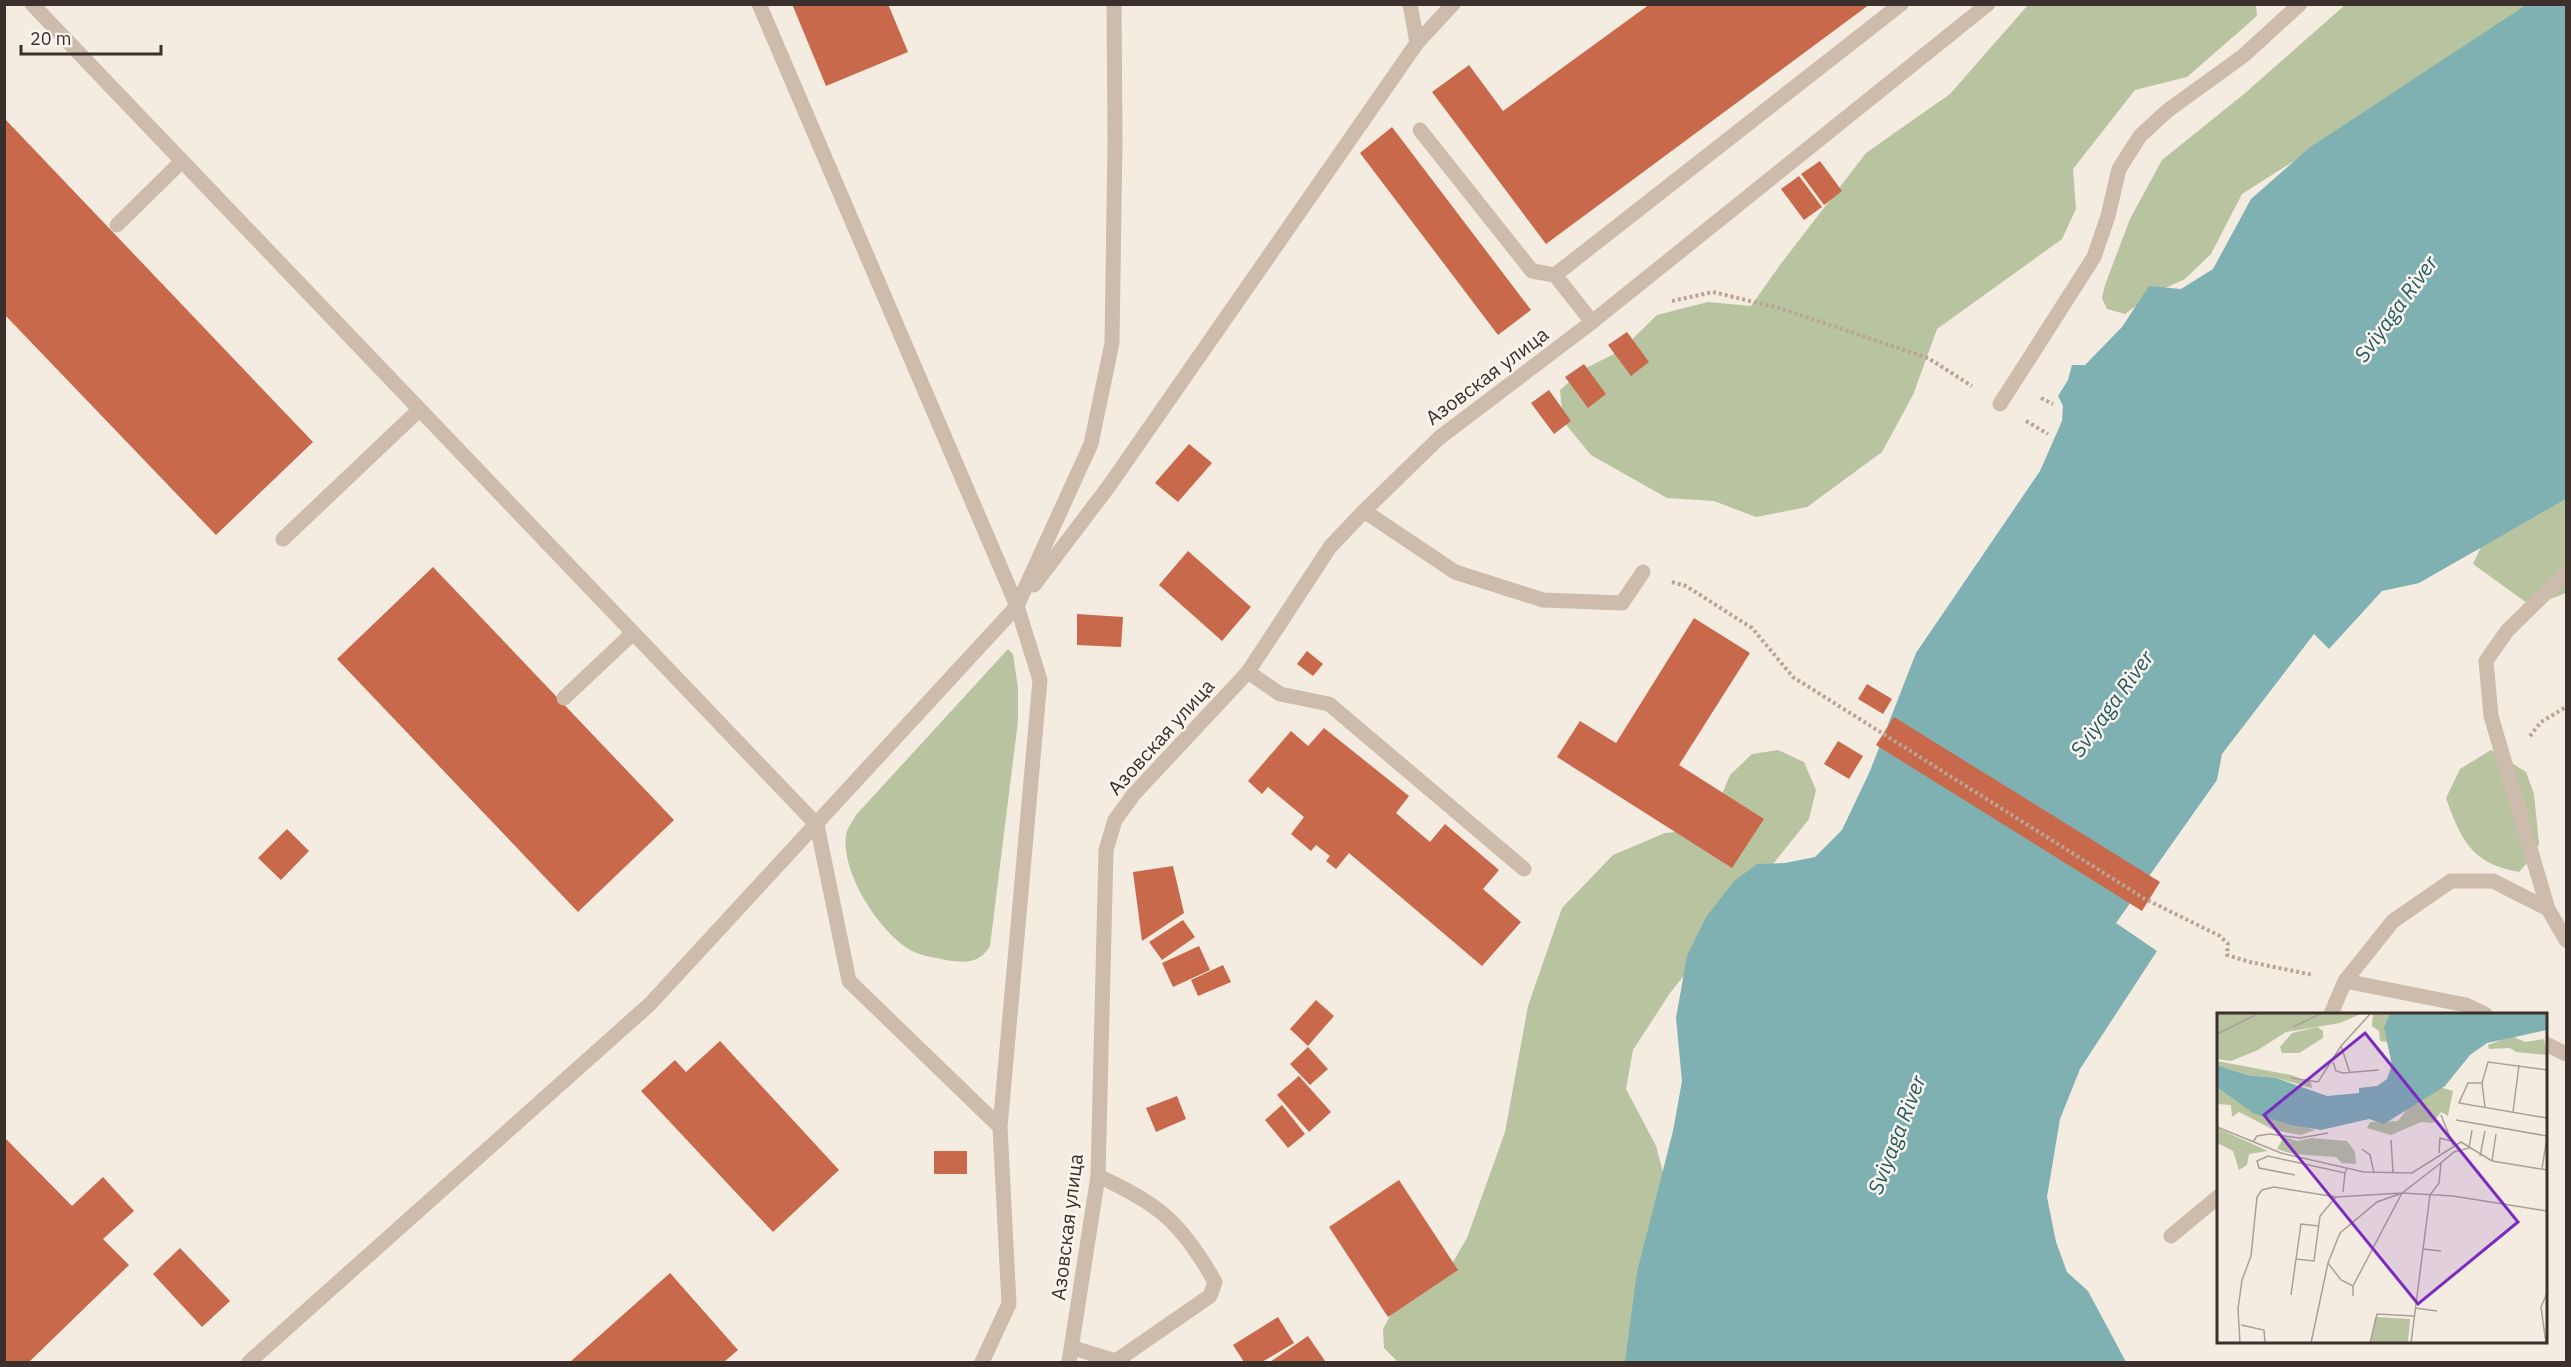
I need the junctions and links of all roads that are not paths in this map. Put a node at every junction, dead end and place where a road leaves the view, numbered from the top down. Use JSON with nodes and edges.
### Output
{"nodes":[{"id":1,"x":32,"y":4,"type":"edge"},
{"id":2,"x":759,"y":4,"type":"edge"},
{"id":3,"x":1114,"y":4,"type":"edge"},
{"id":4,"x":1410,"y":4,"type":"edge"},
{"id":5,"x":1453,"y":4,"type":"edge"},
{"id":6,"x":1901,"y":4,"type":"edge"},
{"id":7,"x":1988,"y":4,"type":"edge"},
{"id":8,"x":2300,"y":4,"type":"edge"},
{"id":9,"x":1417,"y":43,"type":"junction"},
{"id":10,"x":1420,"y":130,"type":"dead end"},
{"id":11,"x":182,"y":161,"type":"junction"},
{"id":12,"x":117,"y":225,"type":"dead end"},
{"id":13,"x":1555,"y":275,"type":"junction"},
{"id":14,"x":1592,"y":322,"type":"junction"},
{"id":15,"x":2000,"y":404,"type":"road end"},
{"id":16,"x":419,"y":410,"type":"junction"},
{"id":17,"x":1364,"y":511,"type":"junction"},
{"id":18,"x":283,"y":539,"type":"dead end"},
{"id":19,"x":1643,"y":572,"type":"road end"},
{"id":20,"x":2566,"y":573,"type":"edge"},
{"id":21,"x":1017,"y":606,"type":"junction"},
{"id":22,"x":633,"y":633,"type":"junction"},
{"id":23,"x":1248,"y":672,"type":"junction"},
{"id":24,"x":564,"y":698,"type":"dead end"},
{"id":25,"x":817,"y":825,"type":"junction"},
{"id":26,"x":1524,"y":869,"type":"dead end"},
{"id":27,"x":2548,"y":909,"type":"junction"},
{"id":28,"x":2566,"y":940,"type":"edge"},
{"id":29,"x":2345,"y":981,"type":"junction"},
{"id":30,"x":2331,"y":1013,"type":"edge"},
{"id":31,"x":2483,"y":1013,"type":"edge"},
{"id":32,"x":2547,"y":1044,"type":"edge"},
{"id":33,"x":2566,"y":1054,"type":"edge"},
{"id":34,"x":1000,"y":1127,"type":"junction"},
{"id":35,"x":1098,"y":1176,"type":"junction"},
{"id":36,"x":2217,"y":1198,"type":"edge"},
{"id":37,"x":2171,"y":1236,"type":"dead end"},
{"id":38,"x":1071,"y":1355,"type":"edge"},
{"id":39,"x":249,"y":1362,"type":"edge"},
{"id":40,"x":982,"y":1362,"type":"edge"},
{"id":41,"x":1118,"y":1362,"type":"edge"}],
"edges":[{"from":1,"to":11,"type":"street"},
{"from":2,"to":21,"type":"street"},
{"from":3,"to":21,"type":"street"},
{"from":4,"to":9,"type":"street"},
{"from":5,"to":9,"type":"street"},
{"from":6,"to":13,"type":"street"},
{"from":7,"to":14,"type":"street","name":"Азовская улица"},
{"from":8,"to":15,"type":"street"},
{"from":9,"to":21,"type":"street"},
{"from":10,"to":13,"type":"street"},
{"from":11,"to":12,"type":"street"},
{"from":11,"to":16,"type":"street"},
{"from":13,"to":14,"type":"street"},
{"from":14,"to":17,"type":"street","name":"Азовская улица"},
{"from":16,"to":18,"type":"street"},
{"from":16,"to":22,"type":"street"},
{"from":17,"to":19,"type":"street"},
{"from":17,"to":23,"type":"street","name":"Азовская улица"},
{"from":20,"to":27,"type":"street"},
{"from":21,"to":25,"type":"street"},
{"from":21,"to":34,"type":"street"},
{"from":22,"to":24,"type":"street"},
{"from":22,"to":25,"type":"street"},
{"from":23,"to":26,"type":"street"},
{"from":23,"to":35,"type":"street","name":"Азовская улица"},
{"from":25,"to":34,"type":"street"},
{"from":25,"to":39,"type":"street"},
{"from":27,"to":28,"type":"street"},
{"from":27,"to":29,"type":"street"},
{"from":29,"to":30,"type":"street"},
{"from":29,"to":31,"type":"street"},
{"from":32,"to":33,"type":"street"},
{"from":34,"to":40,"type":"street"},
{"from":35,"to":38,"type":"street","name":"Азовская улица"},
{"from":35,"to":41,"type":"street"},
{"from":36,"to":37,"type":"street"},
{"from":38,"to":41,"type":"street"}]}
